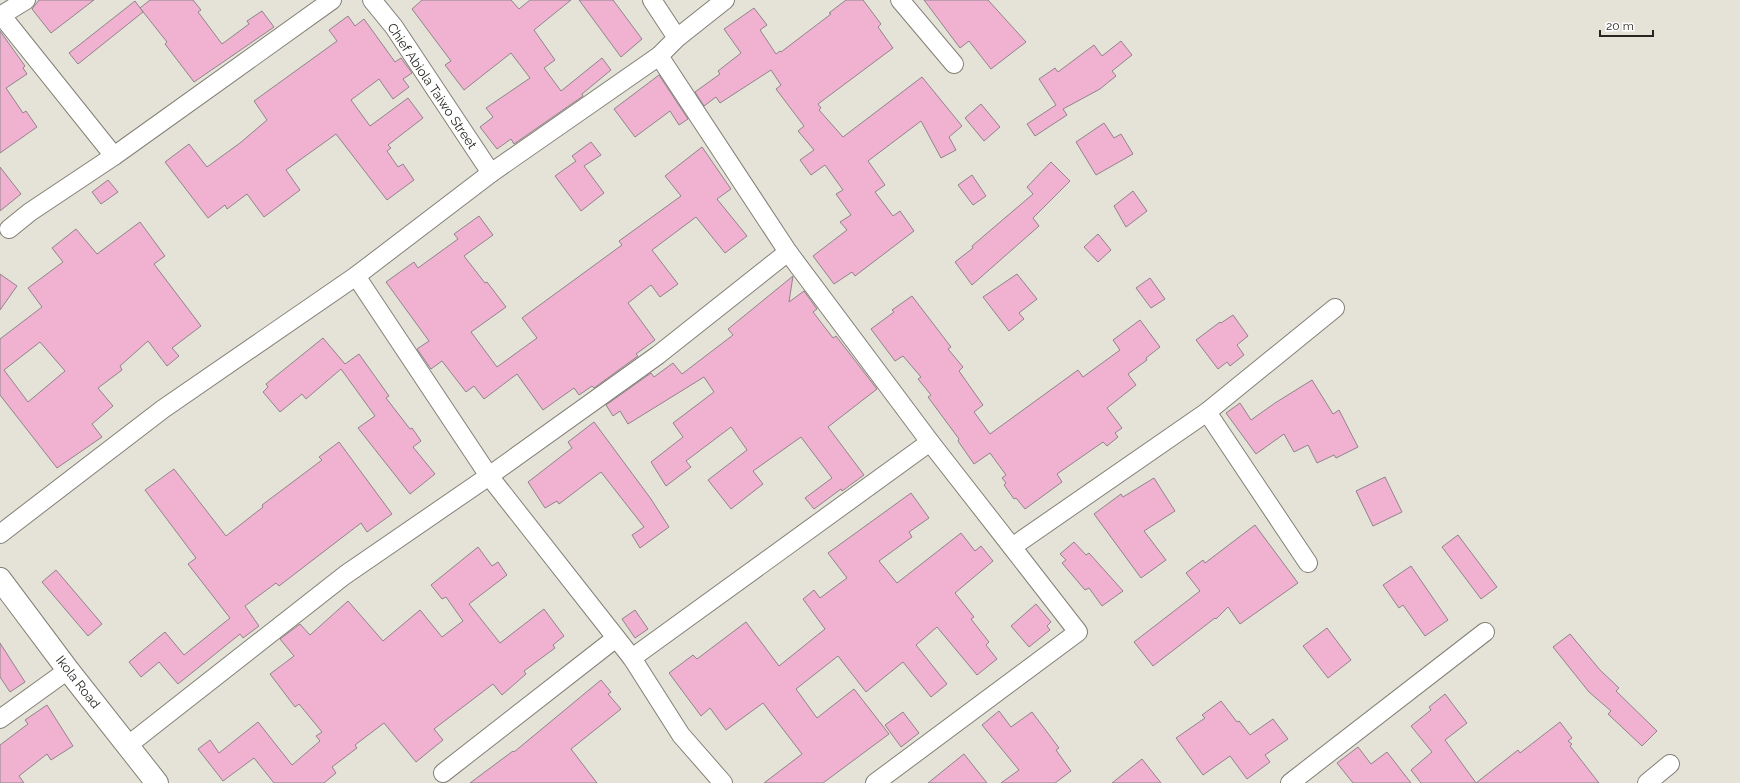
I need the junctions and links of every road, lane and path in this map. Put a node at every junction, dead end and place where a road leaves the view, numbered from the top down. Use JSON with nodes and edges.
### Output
{"nodes":[{"id":1,"x":26,"y":0,"type":"edge"},
{"id":2,"x":332,"y":0,"type":"edge"},
{"id":3,"x":372,"y":0,"type":"edge"},
{"id":4,"x":652,"y":0,"type":"edge"},
{"id":5,"x":724,"y":0,"type":"edge"},
{"id":6,"x":900,"y":0,"type":"edge"},
{"id":7,"x":1,"y":16,"type":"edge"},
{"id":8,"x":677,"y":38,"type":"junction"},
{"id":9,"x":659,"y":56,"type":"junction"},
{"id":10,"x":954,"y":64,"type":"dead end"},
{"id":11,"x":114,"y":156,"type":"junction"},
{"id":12,"x":491,"y":173,"type":"junction"},
{"id":13,"x":9,"y":229,"type":"dead end"},
{"id":14,"x":788,"y":252,"type":"junction"},
{"id":15,"x":356,"y":276,"type":"junction"},
{"id":16,"x":1335,"y":308,"type":"dead end"},
{"id":17,"x":1207,"y":412,"type":"junction"},
{"id":18,"x":930,"y":442,"type":"junction"},
{"id":19,"x":489,"y":476,"type":"junction"},
{"id":20,"x":0,"y":534,"type":"edge"},
{"id":21,"x":1012,"y":547,"type":"junction"},
{"id":22,"x":1308,"y":563,"type":"dead end"},
{"id":23,"x":0,"y":579,"type":"edge"},
{"id":24,"x":1485,"y":632,"type":"dead end"},
{"id":25,"x":616,"y":638,"type":"junction"},
{"id":26,"x":632,"y":658,"type":"junction"},
{"id":27,"x":68,"y":670,"type":"junction"},
{"id":28,"x":0,"y":719,"type":"edge"},
{"id":29,"x":128,"y":746,"type":"junction"},
{"id":30,"x":1670,"y":764,"type":"dead end"},
{"id":31,"x":443,"y":773,"type":"dead end"},
{"id":32,"x":157,"y":783,"type":"edge"},
{"id":33,"x":723,"y":783,"type":"edge"},
{"id":34,"x":875,"y":783,"type":"edge"},
{"id":35,"x":1290,"y":783,"type":"edge"},
{"id":36,"x":1647,"y":783,"type":"edge"}],
"edges":[{"from":1,"to":7,"type":"street"},
{"from":2,"to":11,"type":"street"},
{"from":3,"to":12,"type":"street","name":"Chief Abiola Taiwo Street"},
{"from":4,"to":8,"type":"street"},
{"from":5,"to":8,"type":"street"},
{"from":6,"to":10,"type":"street"},
{"from":7,"to":11,"type":"street"},
{"from":8,"to":9,"type":"street"},
{"from":9,"to":12,"type":"street"},
{"from":9,"to":14,"type":"street"},
{"from":11,"to":13,"type":"street"},
{"from":12,"to":15,"type":"street"},
{"from":14,"to":18,"type":"street"},
{"from":14,"to":19,"type":"street"},
{"from":15,"to":19,"type":"street"},
{"from":15,"to":20,"type":"street"},
{"from":16,"to":17,"type":"street"},
{"from":17,"to":21,"type":"street"},
{"from":17,"to":22,"type":"street"},
{"from":18,"to":21,"type":"street"},
{"from":18,"to":26,"type":"street"},
{"from":19,"to":25,"type":"street"},
{"from":19,"to":29,"type":"street"},
{"from":21,"to":34,"type":"street"},
{"from":23,"to":27,"type":"street","name":"Ikola Road"},
{"from":24,"to":35,"type":"street"},
{"from":25,"to":26,"type":"street"},
{"from":25,"to":31,"type":"street"},
{"from":26,"to":33,"type":"street"},
{"from":27,"to":28,"type":"street"},
{"from":27,"to":29,"type":"street","name":"Ikola Road"},
{"from":29,"to":32,"type":"street","name":"Ikola Road"},
{"from":30,"to":36,"type":"street"}]}
